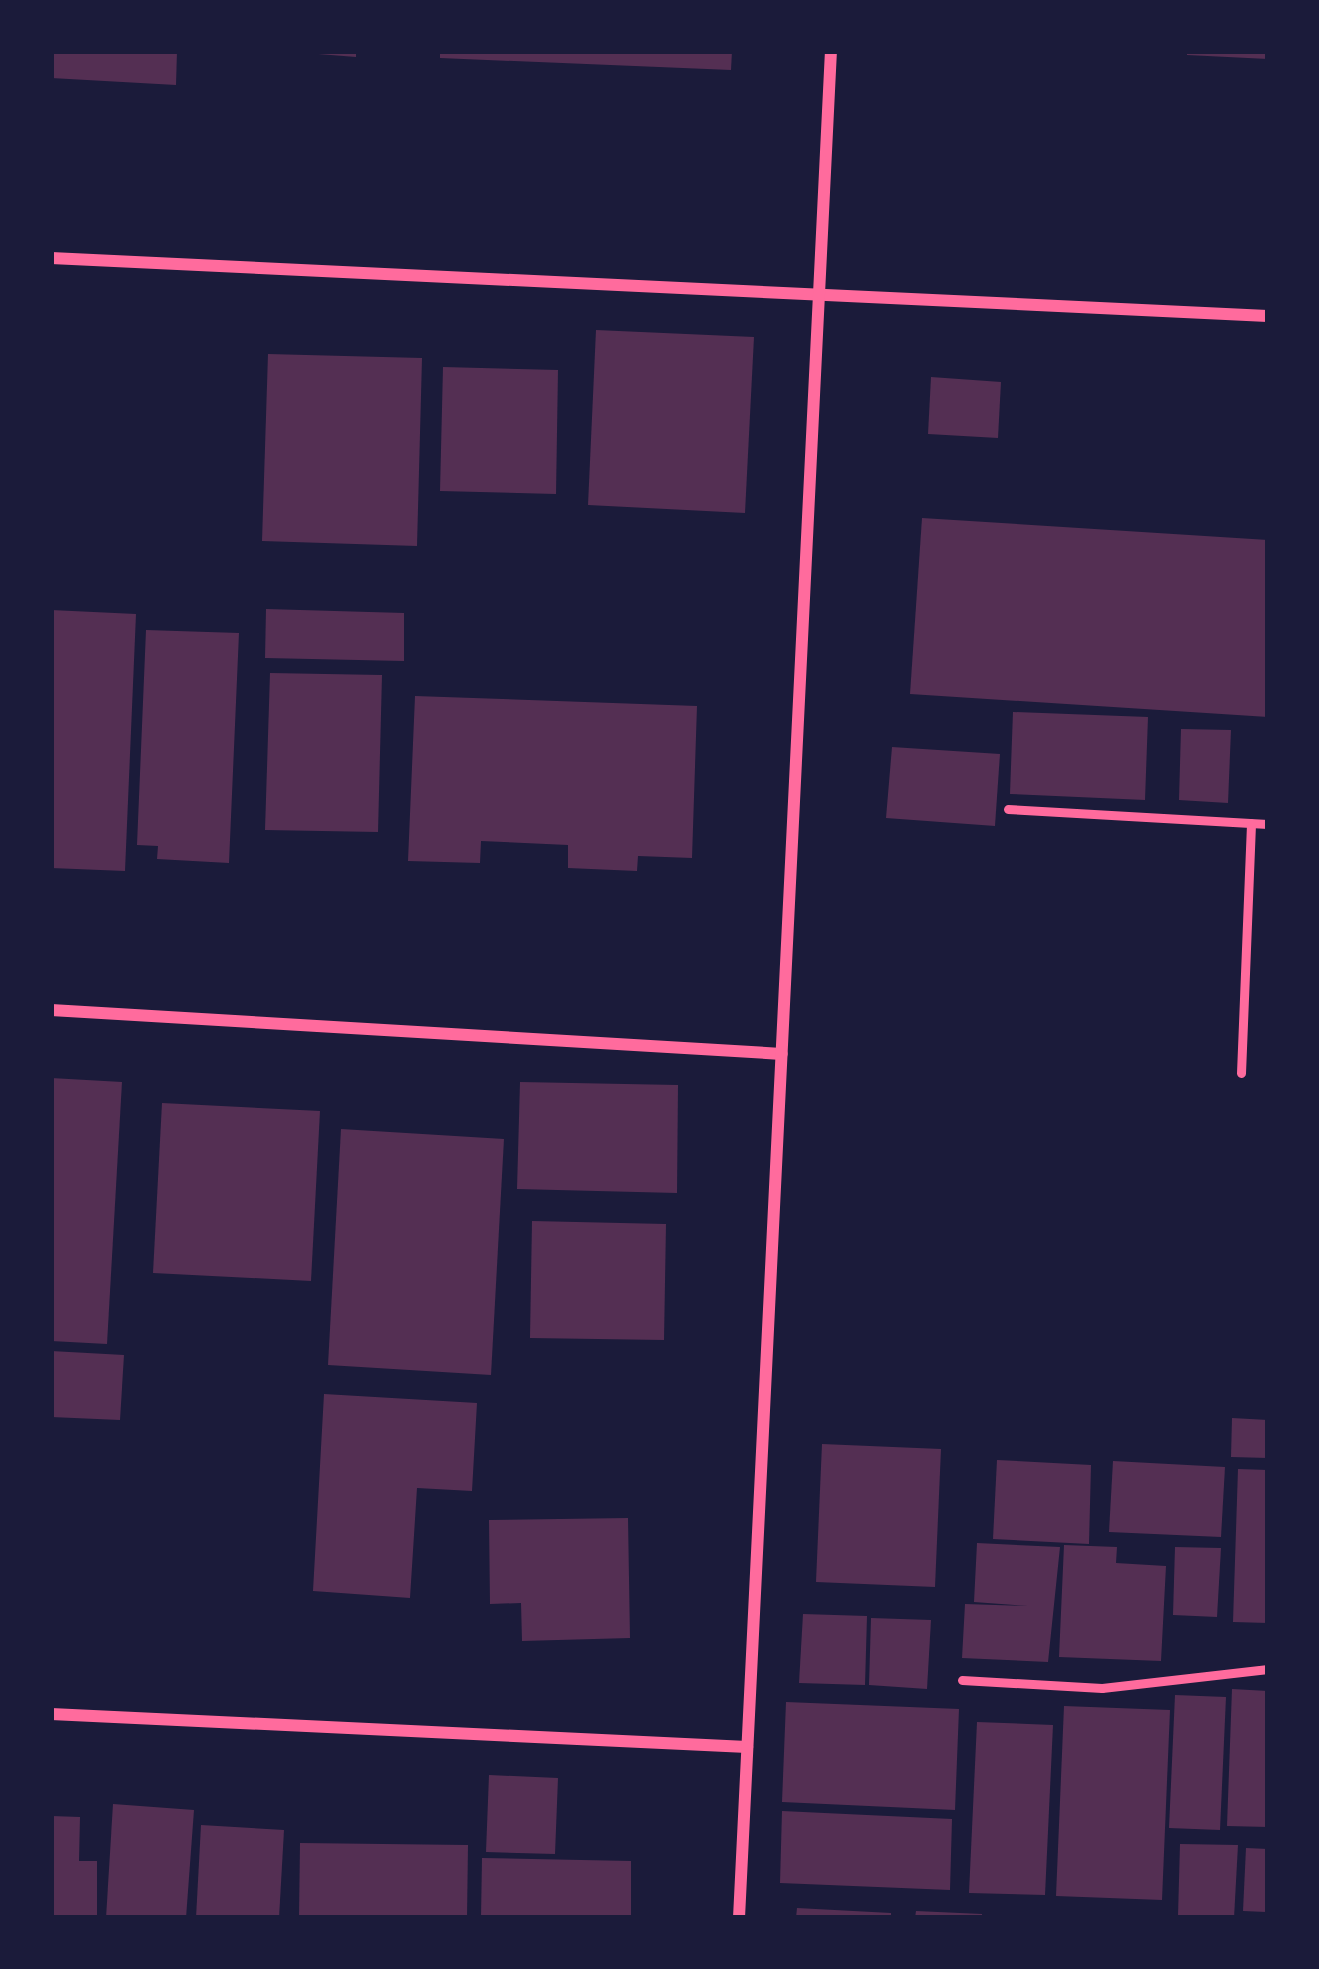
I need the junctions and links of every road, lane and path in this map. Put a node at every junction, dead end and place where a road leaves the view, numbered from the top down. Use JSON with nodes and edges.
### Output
{"nodes":[{"id":1,"x":831,"y":51,"type":"edge"},
{"id":2,"x":51,"y":258,"type":"edge"},
{"id":3,"x":819,"y":295,"type":"junction"},
{"id":4,"x":1268,"y":316,"type":"edge"},
{"id":5,"x":1008,"y":809,"type":"dead end"},
{"id":6,"x":1251,"y":823,"type":"junction"},
{"id":7,"x":1268,"y":824,"type":"edge"},
{"id":8,"x":51,"y":1010,"type":"edge"},
{"id":9,"x":782,"y":1054,"type":"junction"},
{"id":10,"x":1240,"y":1073,"type":"dead end"},
{"id":11,"x":1268,"y":1669,"type":"edge"},
{"id":12,"x":962,"y":1680,"type":"dead end"},
{"id":13,"x":51,"y":1714,"type":"edge"},
{"id":14,"x":747,"y":1747,"type":"junction"},
{"id":15,"x":739,"y":1918,"type":"edge"}],
"edges":[{"from":1,"to":3,"type":"street"},
{"from":2,"to":3,"type":"street"},
{"from":3,"to":4,"type":"street"},
{"from":3,"to":9,"type":"street"},
{"from":5,"to":6,"type":"lane"},
{"from":6,"to":7,"type":"lane"},
{"from":6,"to":10,"type":"lane"},
{"from":8,"to":9,"type":"street"},
{"from":9,"to":14,"type":"street"},
{"from":11,"to":12,"type":"lane"},
{"from":13,"to":14,"type":"street"},
{"from":14,"to":15,"type":"street"}]}
